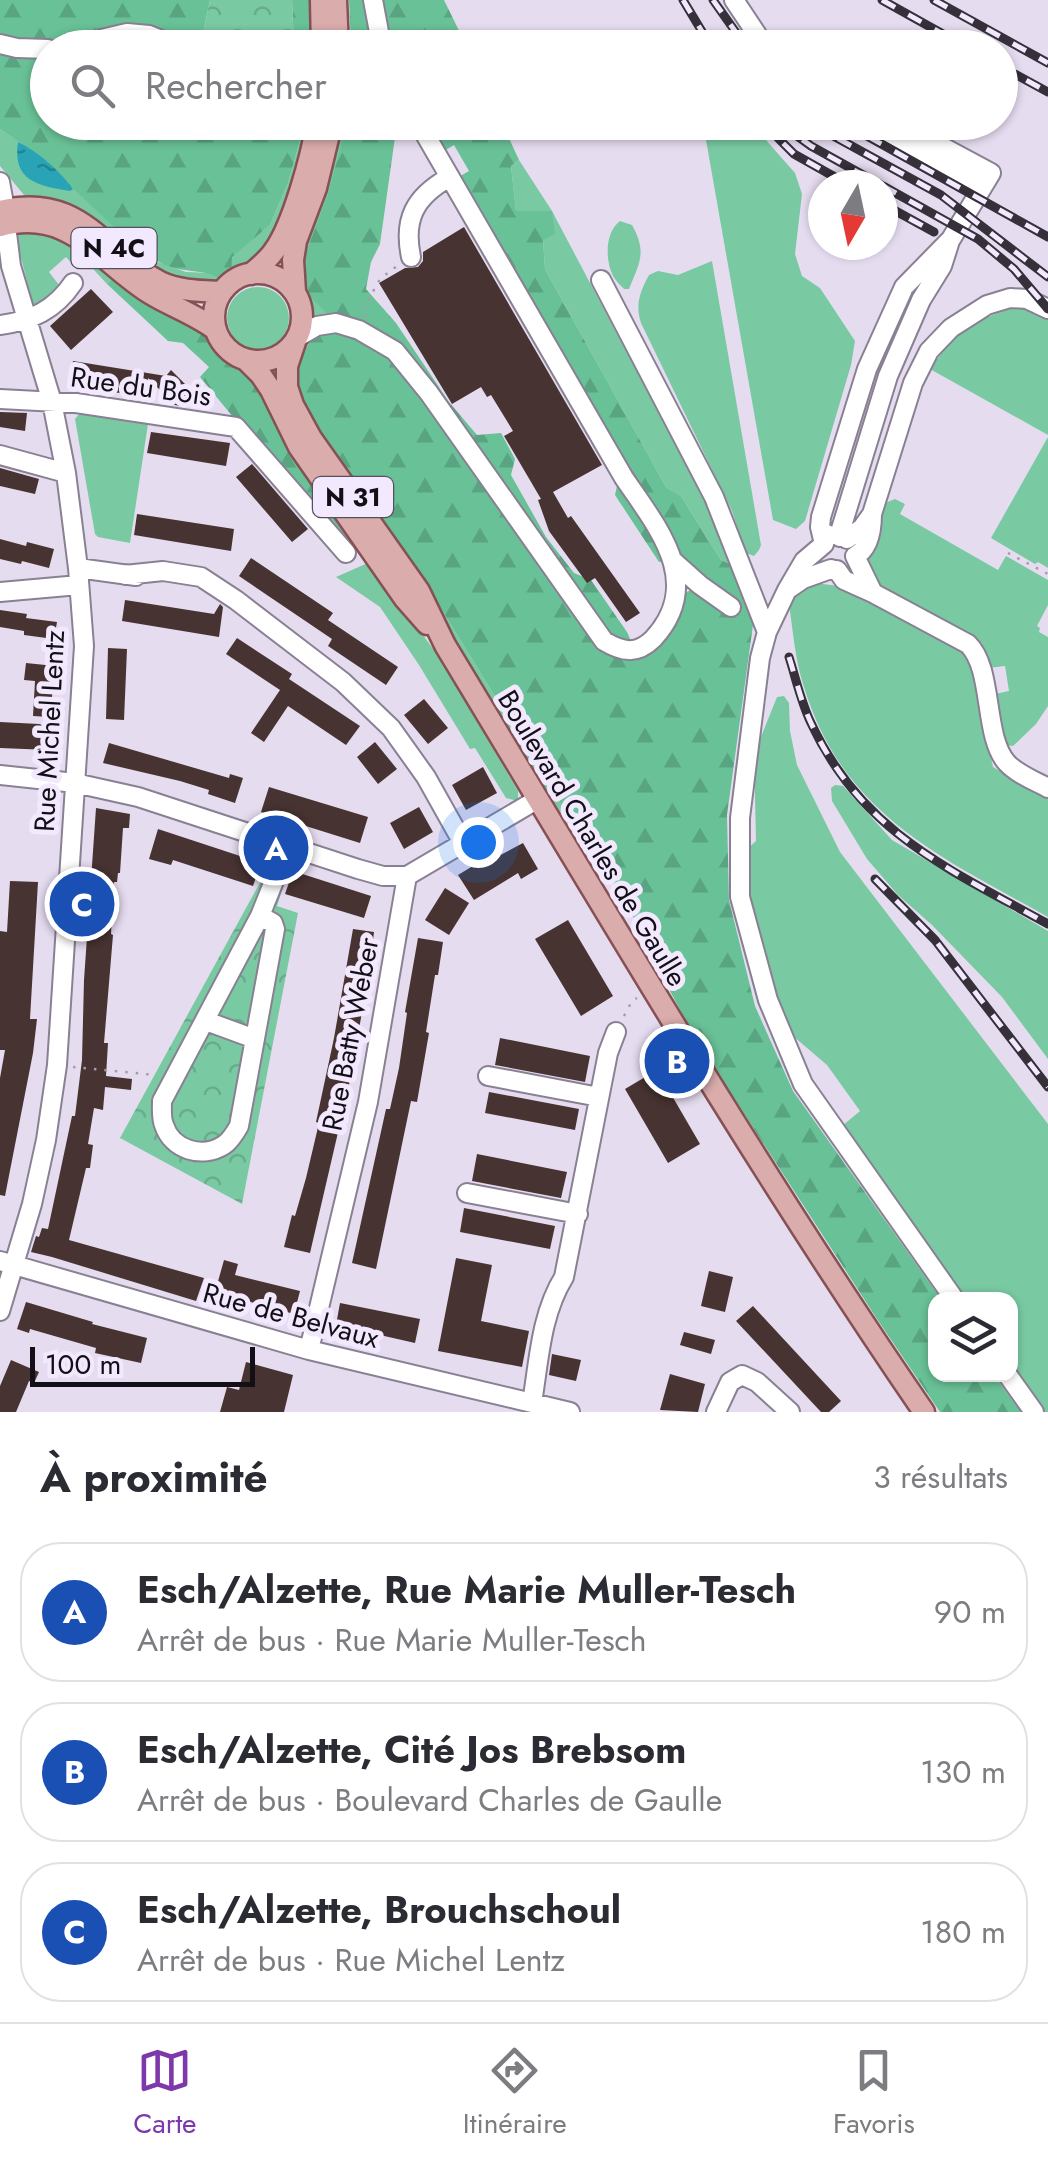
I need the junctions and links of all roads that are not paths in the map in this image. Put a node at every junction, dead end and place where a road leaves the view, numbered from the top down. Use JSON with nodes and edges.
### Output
{"nodes":[{"id":1,"x":321,"y":0,"type":"edge"},
{"id":2,"x":336,"y":0,"type":"edge"},
{"id":3,"x":373,"y":0,"type":"edge"},
{"id":4,"x":734,"y":0,"type":"edge"},
{"id":5,"x":322,"y":30,"type":"edge"},
{"id":6,"x":337,"y":30,"type":"edge"},
{"id":7,"x":379,"y":30,"type":"edge"},
{"id":8,"x":754,"y":30,"type":"edge"},
{"id":9,"x":0,"y":44,"type":"edge"},
{"id":10,"x":30,"y":48,"type":"edge"},
{"id":11,"x":312,"y":140,"type":"edge"},
{"id":12,"x":328,"y":140,"type":"edge"},
{"id":13,"x":428,"y":140,"type":"edge"},
{"id":14,"x":906,"y":140,"type":"edge"},
{"id":15,"x":924,"y":140,"type":"edge"},
{"id":16,"x":448,"y":178,"type":"junction"},
{"id":17,"x":987,"y":180,"type":"junction"},
{"id":18,"x":0,"y":182,"type":"edge"},
{"id":19,"x":3,"y":218,"type":"edge"},
{"id":20,"x":951,"y":239,"type":"junction"},
{"id":21,"x":0,"y":248,"type":"edge"},
{"id":22,"x":411,"y":257,"type":"road end"},
{"id":23,"x":11,"y":266,"type":"junction"},
{"id":24,"x":251,"y":274,"type":"junction"},
{"id":25,"x":600,"y":280,"type":"dead end"},
{"id":26,"x":72,"y":283,"type":"dead end"},
{"id":27,"x":222,"y":292,"type":"junction"},
{"id":28,"x":295,"y":292,"type":"junction"},
{"id":29,"x":1048,"y":310,"type":"edge"},
{"id":30,"x":27,"y":320,"type":"junction"},
{"id":31,"x":0,"y":325,"type":"edge"},
{"id":32,"x":216,"y":330,"type":"junction"},
{"id":33,"x":296,"y":339,"type":"junction"},
{"id":34,"x":245,"y":359,"type":"junction"},
{"id":35,"x":0,"y":398,"type":"edge"},
{"id":36,"x":52,"y":402,"type":"junction"},
{"id":37,"x":0,"y":455,"type":"edge"},
{"id":38,"x":66,"y":473,"type":"junction"},
{"id":39,"x":842,"y":544,"type":"junction"},
{"id":40,"x":346,"y":553,"type":"dead end"},
{"id":41,"x":672,"y":560,"type":"junction"},
{"id":42,"x":834,"y":569,"type":"junction"},
{"id":43,"x":79,"y":576,"type":"junction"},
{"id":44,"x":786,"y":590,"type":"junction"},
{"id":45,"x":0,"y":592,"type":"edge"},
{"id":46,"x":873,"y":593,"type":"junction"},
{"id":47,"x":731,"y":607,"type":"dead end"},
{"id":48,"x":767,"y":632,"type":"junction"},
{"id":49,"x":445,"y":645,"type":"junction"},
{"id":50,"x":0,"y":775,"type":"edge"},
{"id":51,"x":75,"y":784,"type":"junction"},
{"id":52,"x":1048,"y":788,"type":"edge"},
{"id":53,"x":538,"y":799,"type":"junction"},
{"id":54,"x":463,"y":843,"type":"junction"},
{"id":55,"x":288,"y":846,"type":"junction"},
{"id":56,"x":407,"y":876,"type":"junction"},
{"id":57,"x":260,"y":916,"type":"junction"},
{"id":58,"x":206,"y":1021,"type":"junction"},
{"id":59,"x":616,"y":1032,"type":"dead end"},
{"id":60,"x":255,"y":1039,"type":"junction"},
{"id":61,"x":488,"y":1076,"type":"dead end"},
{"id":62,"x":600,"y":1098,"type":"junction"},
{"id":63,"x":467,"y":1192,"type":"dead end"},
{"id":64,"x":578,"y":1214,"type":"junction"},
{"id":65,"x":7,"y":1264,"type":"edge"},
{"id":66,"x":948,"y":1292,"type":"edge"},
{"id":67,"x":0,"y":1311,"type":"edge"},
{"id":68,"x":308,"y":1350,"type":"junction"},
{"id":69,"x":1013,"y":1382,"type":"edge"},
{"id":70,"x":532,"y":1403,"type":"junction"},
{"id":71,"x":570,"y":1412,"type":"edge"},
{"id":72,"x":716,"y":1412,"type":"edge"},
{"id":73,"x":790,"y":1412,"type":"edge"},
{"id":74,"x":924,"y":1412,"type":"edge"},
{"id":75,"x":1034,"y":1412,"type":"edge"}],
"edges":[{"from":1,"to":5,"type":"main road"},
{"from":2,"to":6,"type":"main road"},
{"from":3,"to":7,"type":"street"},
{"from":4,"to":8,"type":"street"},
{"from":9,"to":10,"type":"street"},
{"from":11,"to":24,"type":"main road"},
{"from":12,"to":28,"type":"main road"},
{"from":13,"to":16,"type":"street"},
{"from":14,"to":17,"type":"street"},
{"from":15,"to":17,"type":"street"},
{"from":16,"to":22,"type":"street"},
{"from":16,"to":41,"type":"street"},
{"from":17,"to":20,"type":"street"},
{"from":18,"to":19,"type":"street"},
{"from":19,"to":23,"type":"street"},
{"from":19,"to":27,"type":"main road","number":"N 4C"},
{"from":19,"to":32,"type":"main road","number":"N 4C"},
{"from":20,"to":39,"type":"street"},
{"from":20,"to":39,"type":"street"},
{"from":21,"to":23,"type":"street"},
{"from":23,"to":30,"type":"street","name":"Rue Michel Lentz"},
{"from":24,"to":27,"type":"main road"},
{"from":24,"to":28,"type":"main road"},
{"from":25,"to":48,"type":"street"},
{"from":26,"to":30,"type":"street"},
{"from":27,"to":32,"type":"main road"},
{"from":28,"to":33,"type":"main road"},
{"from":29,"to":39,"type":"street"},
{"from":30,"to":31,"type":"street"},
{"from":30,"to":36,"type":"street","name":"Rue Michel Lentz"},
{"from":32,"to":34,"type":"main road"},
{"from":33,"to":34,"type":"main road"},
{"from":33,"to":41,"type":"street"},
{"from":33,"to":49,"type":"main road","name":"Boulevard Charles de Gaulle","number":"N 31"},
{"from":34,"to":49,"type":"main road","name":"Boulevard Charles de Gaulle","number":"N 31"},
{"from":35,"to":36,"type":"street","name":"Rue du Bois"},
{"from":36,"to":38,"type":"street","name":"Rue Michel Lentz"},
{"from":36,"to":40,"type":"street","name":"Rue du Bois"},
{"from":37,"to":38,"type":"street"},
{"from":38,"to":43,"type":"street","name":"Rue Michel Lentz"},
{"from":39,"to":42,"type":"street"},
{"from":39,"to":42,"type":"street"},
{"from":39,"to":44,"type":"street"},
{"from":39,"to":46,"type":"street"},
{"from":41,"to":47,"type":"street"},
{"from":42,"to":44,"type":"street"},
{"from":42,"to":46,"type":"street"},
{"from":43,"to":45,"type":"street"},
{"from":43,"to":51,"type":"street","name":"Rue Michel Lentz"},
{"from":43,"to":54,"type":"street"},
{"from":44,"to":48,"type":"street"},
{"from":46,"to":52,"type":"street"},
{"from":48,"to":66,"type":"street"},
{"from":49,"to":53,"type":"main road","name":"Boulevard Charles de Gaulle","number":"N 31"},
{"from":50,"to":51,"type":"street"},
{"from":51,"to":55,"type":"street"},
{"from":51,"to":65,"type":"street","name":"Rue Michel Lentz"},
{"from":53,"to":54,"type":"street"},
{"from":53,"to":74,"type":"main road","name":"Boulevard Charles de Gaulle","number":"N 31"},
{"from":54,"to":56,"type":"street"},
{"from":55,"to":56,"type":"street"},
{"from":55,"to":57,"type":"street"},
{"from":56,"to":68,"type":"street","name":"Rue Batty Weber"},
{"from":57,"to":58,"type":"street"},
{"from":57,"to":60,"type":"street"},
{"from":58,"to":60,"type":"street"},
{"from":58,"to":60,"type":"street"},
{"from":59,"to":62,"type":"street"},
{"from":61,"to":62,"type":"street"},
{"from":62,"to":64,"type":"street"},
{"from":63,"to":64,"type":"street"},
{"from":64,"to":70,"type":"street"},
{"from":65,"to":67,"type":"street","name":"Rue Michel Lentz"},
{"from":65,"to":68,"type":"street","name":"Rue de Belvaux"},
{"from":68,"to":70,"type":"street","name":"Rue de Belvaux"},
{"from":69,"to":75,"type":"street"},
{"from":70,"to":71,"type":"street","name":"Rue de Belvaux"},
{"from":72,"to":73,"type":"street"}]}
